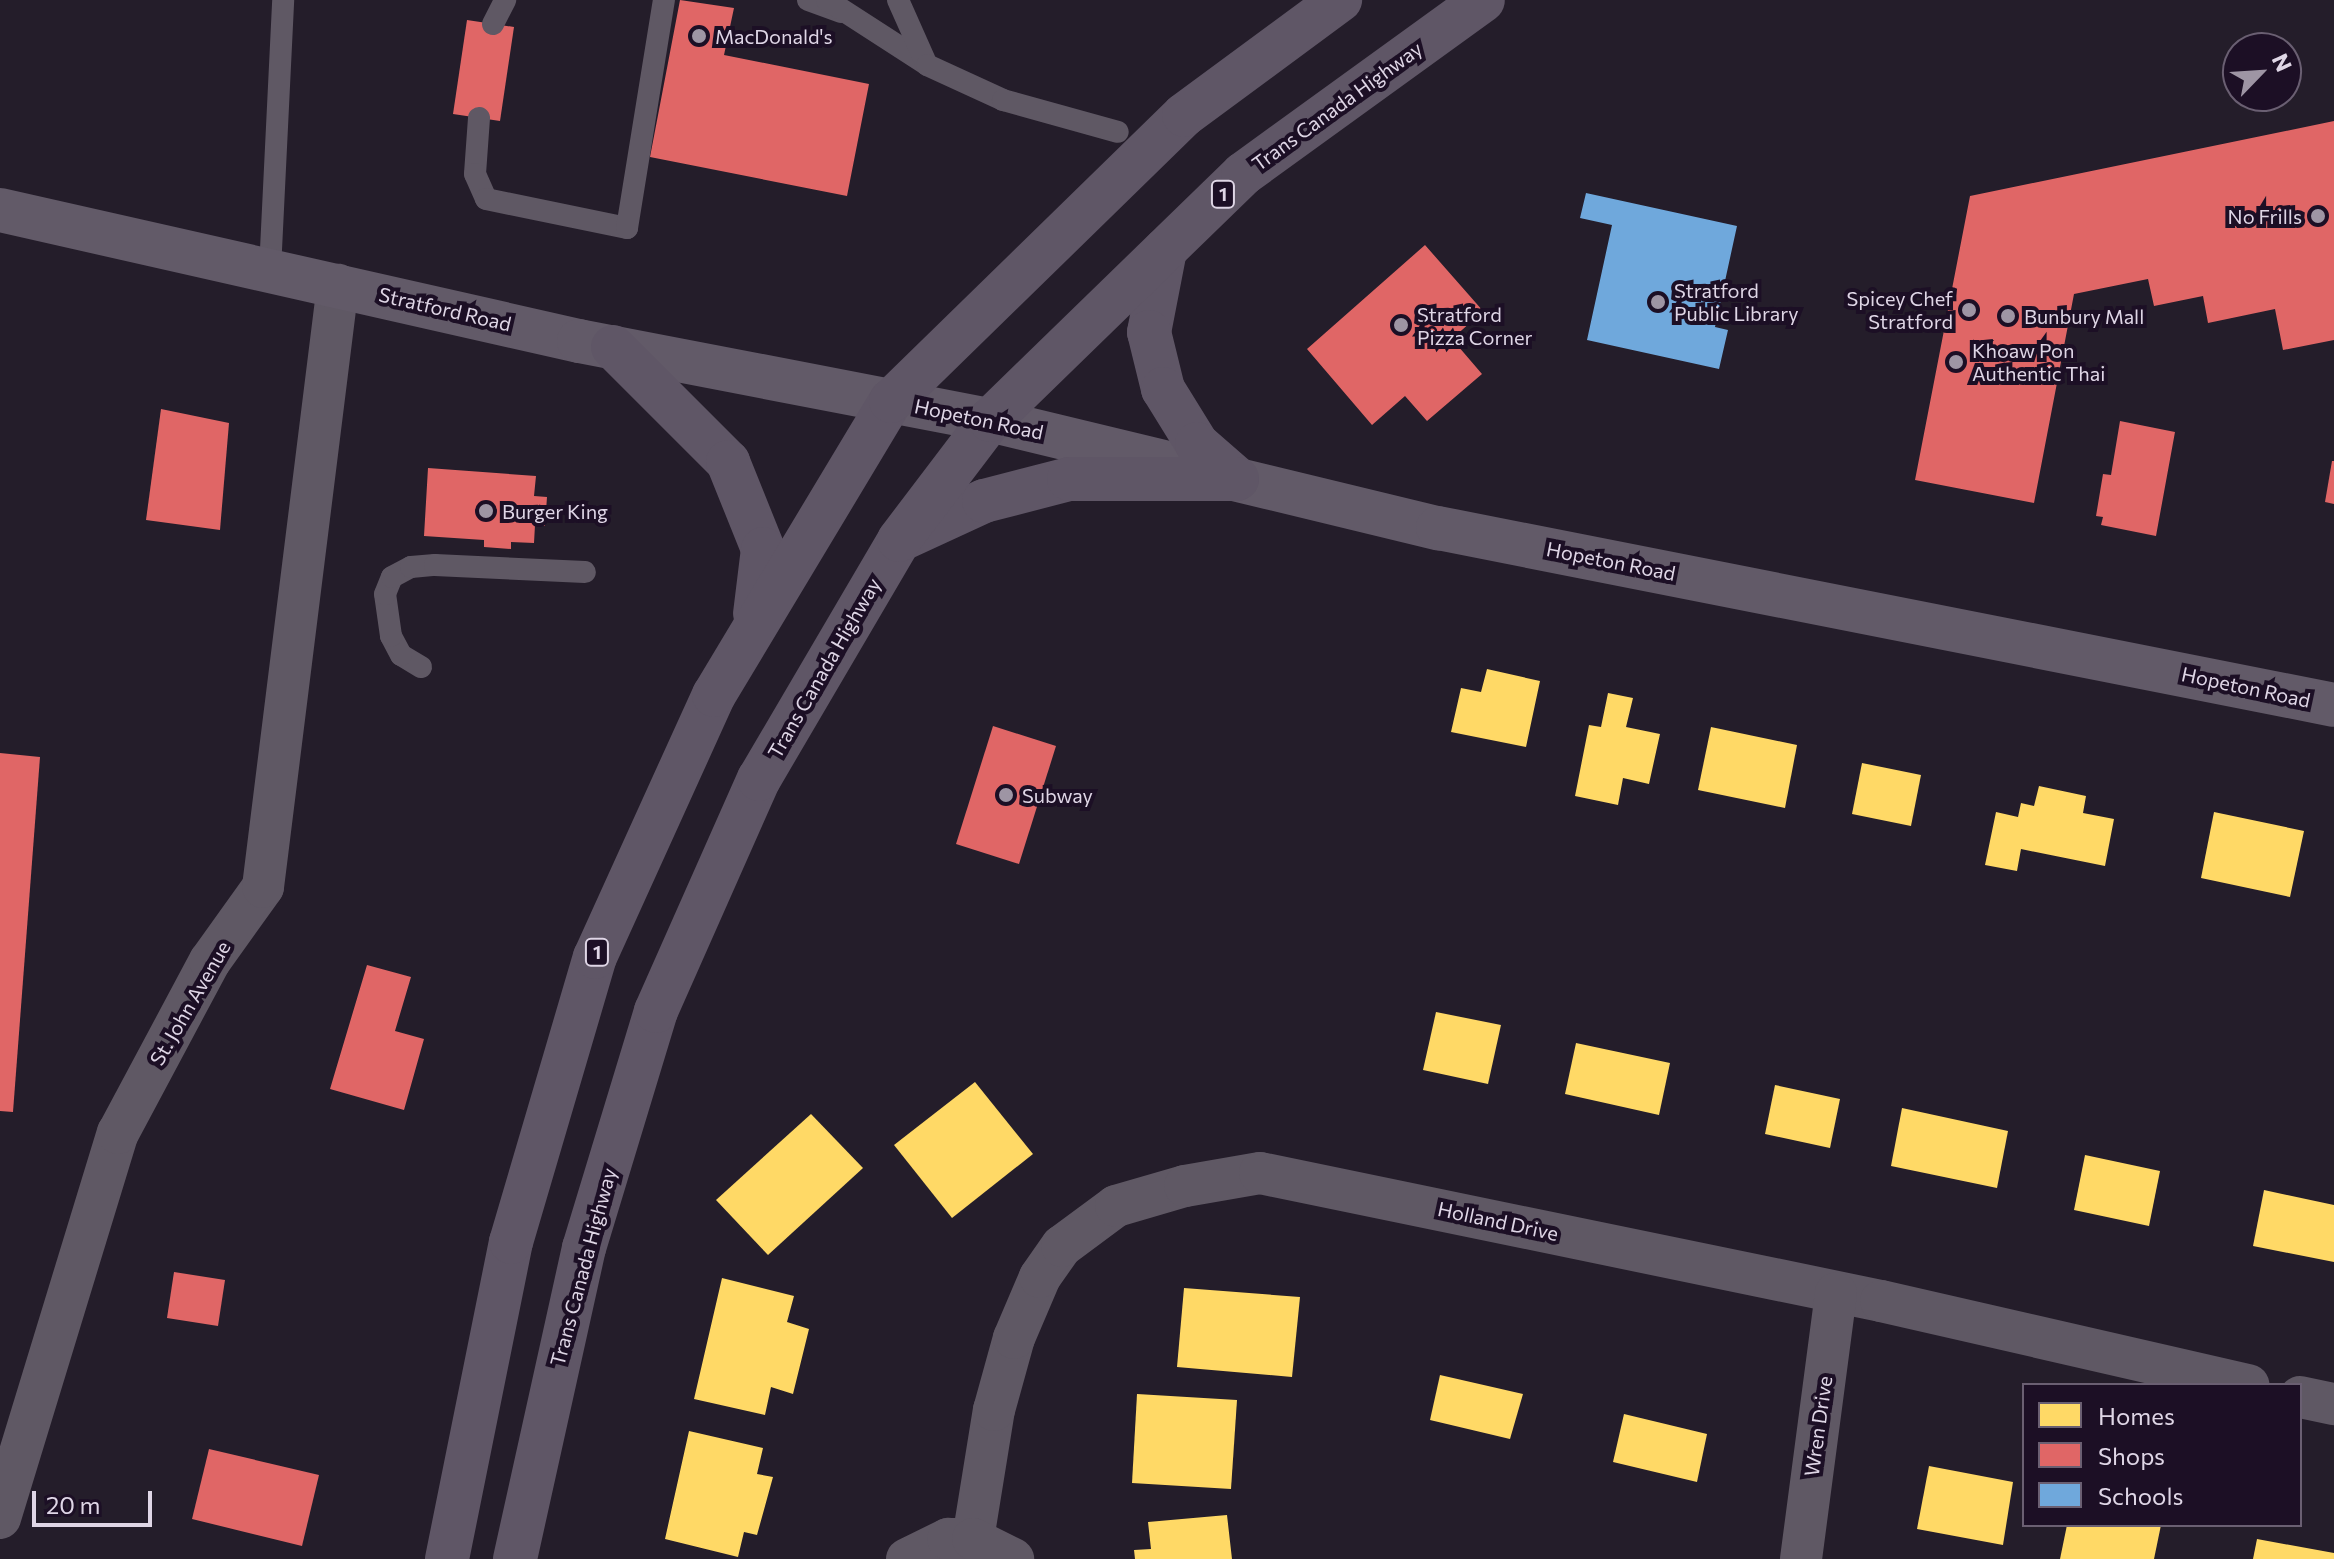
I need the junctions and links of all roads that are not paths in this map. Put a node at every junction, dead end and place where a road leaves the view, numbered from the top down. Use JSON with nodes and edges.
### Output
{"nodes":[{"id":1,"x":283,"y":0,"type":"edge"},
{"id":2,"x":505,"y":0,"type":"edge"},
{"id":3,"x":664,"y":0,"type":"edge"},
{"id":4,"x":808,"y":0,"type":"edge"},
{"id":5,"x":827,"y":0,"type":"edge"},
{"id":6,"x":898,"y":0,"type":"edge"},
{"id":7,"x":1340,"y":0,"type":"edge"},
{"id":8,"x":1483,"y":0,"type":"edge"},
{"id":9,"x":850,"y":15,"type":"junction"},
{"id":10,"x":493,"y":24,"type":"dead end"},
{"id":11,"x":927,"y":65,"type":"junction"},
{"id":12,"x":479,"y":118,"type":"dead end"},
{"id":13,"x":1118,"y":132,"type":"dead end"},
{"id":14,"x":0,"y":210,"type":"edge"},
{"id":15,"x":1165,"y":250,"type":"junction"},
{"id":16,"x":270,"y":270,"type":"junction"},
{"id":17,"x":338,"y":285,"type":"junction"},
{"id":18,"x":613,"y":347,"type":"junction"},
{"id":19,"x":891,"y":401,"type":"junction"},
{"id":20,"x":990,"y":420,"type":"junction"},
{"id":21,"x":1237,"y":479,"type":"junction"},
{"id":22,"x":899,"y":540,"type":"junction"},
{"id":23,"x":585,"y":572,"type":"dead end"},
{"id":24,"x":753,"y":630,"type":"junction"},
{"id":25,"x":421,"y":667,"type":"dead end"},
{"id":26,"x":2334,"y":705,"type":"edge"},
{"id":27,"x":1836,"y":1293,"type":"junction"},
{"id":28,"x":2240,"y":1383,"type":"edge"},
{"id":29,"x":2302,"y":1397,"type":"edge"},
{"id":30,"x":2334,"y":1404,"type":"edge"},
{"id":31,"x":0,"y":1518,"type":"edge"},
{"id":32,"x":973,"y":1539,"type":"junction"},
{"id":33,"x":447,"y":1559,"type":"edge"},
{"id":34,"x":515,"y":1559,"type":"edge"},
{"id":35,"x":907,"y":1559,"type":"edge"},
{"id":36,"x":1013,"y":1559,"type":"edge"},
{"id":37,"x":1801,"y":1559,"type":"edge"}],
"edges":[{"from":1,"to":16,"type":"lane"},
{"from":2,"to":10,"type":"lane"},
{"from":3,"to":12,"type":"lane"},
{"from":4,"to":9,"type":"lane"},
{"from":5,"to":9,"type":"lane"},
{"from":6,"to":11,"type":"lane"},
{"from":7,"to":19,"type":"highway","number":"1"},
{"from":8,"to":15,"type":"highway","name":"Trans Canada Highway","number":"1"},
{"from":9,"to":11,"type":"lane"},
{"from":11,"to":13,"type":"lane"},
{"from":14,"to":16,"type":"main road","name":"Stratford Road"},
{"from":15,"to":20,"type":"highway","name":"Trans Canada Highway","number":"1"},
{"from":15,"to":21,"type":"highway"},
{"from":16,"to":17,"type":"main road","name":"Stratford Road"},
{"from":17,"to":18,"type":"main road","name":"Stratford Road"},
{"from":17,"to":31,"type":"street","name":"St. John Avenue"},
{"from":18,"to":19,"type":"main road","name":"Stratford Road"},
{"from":18,"to":24,"type":"highway"},
{"from":19,"to":20,"type":"main road","name":"Hopeton Road"},
{"from":19,"to":24,"type":"highway","number":"1"},
{"from":20,"to":21,"type":"main road","name":"Hopeton Road"},
{"from":20,"to":22,"type":"highway","name":"Trans Canada Highway","number":"1"},
{"from":21,"to":22,"type":"highway"},
{"from":21,"to":26,"type":"main road","name":"Hopeton Road"},
{"from":22,"to":34,"type":"highway","name":"Trans Canada Highway","number":"1"},
{"from":23,"to":25,"type":"lane"},
{"from":24,"to":33,"type":"highway","number":"1"},
{"from":27,"to":28,"type":"street","name":"Holland Drive"},
{"from":27,"to":32,"type":"street","name":"Holland Drive"},
{"from":27,"to":37,"type":"street","name":"Wren Drive"},
{"from":29,"to":30,"type":"street"},
{"from":32,"to":35,"type":"street"},
{"from":32,"to":36,"type":"street"}]}
